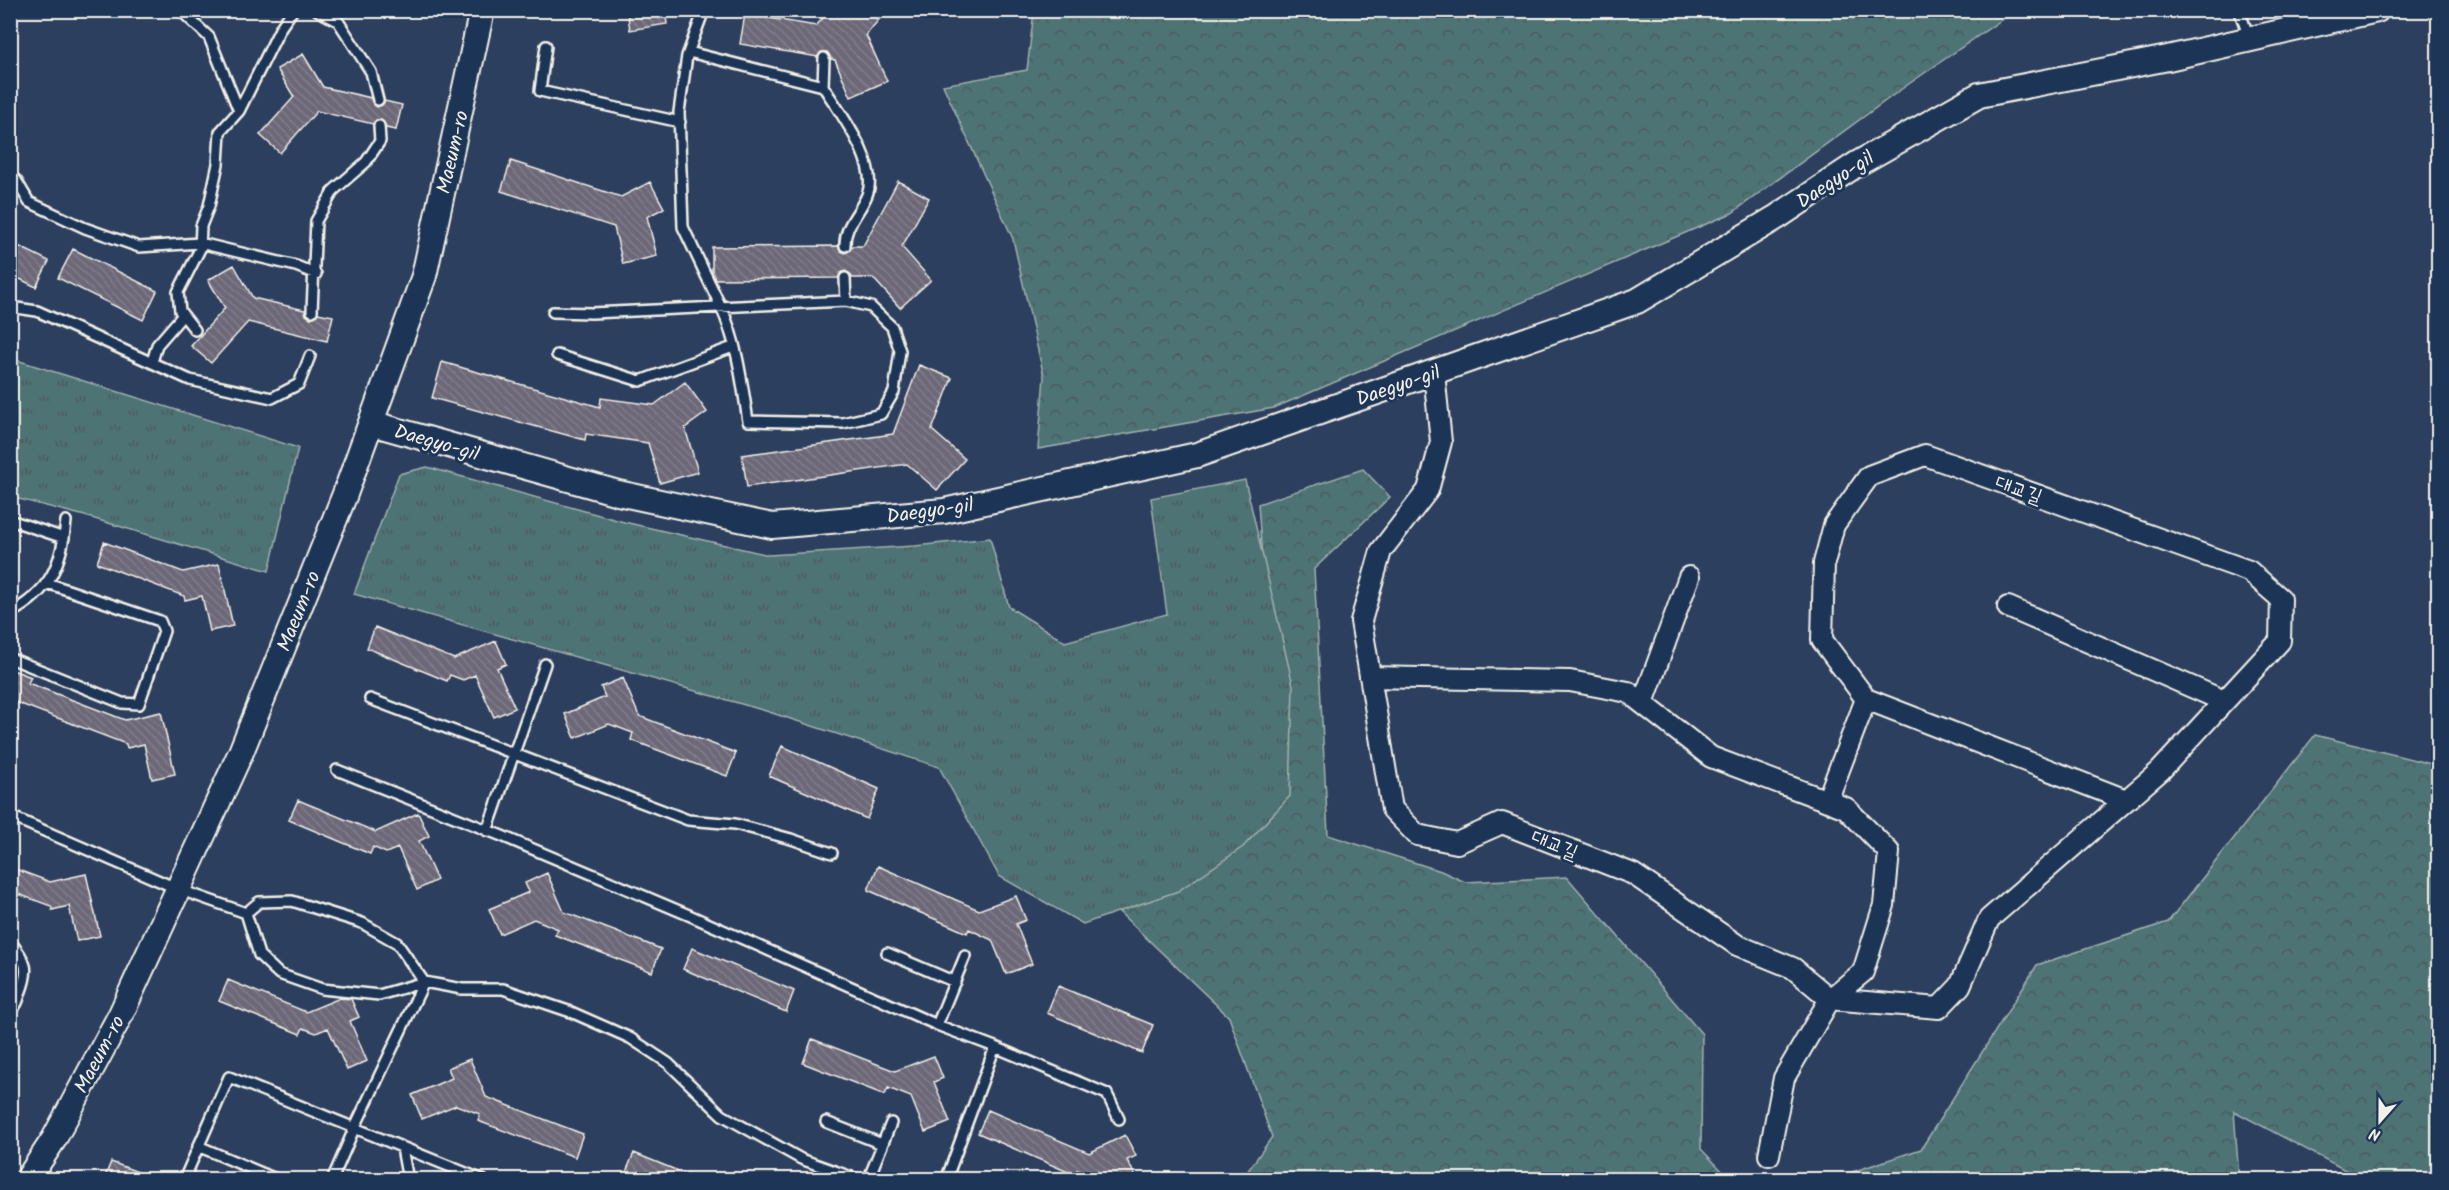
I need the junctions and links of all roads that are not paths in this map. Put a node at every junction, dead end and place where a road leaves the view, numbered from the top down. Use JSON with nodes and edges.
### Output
{"nodes":[{"id":1,"x":180,"y":10,"type":"edge"},
{"id":2,"x":293,"y":10,"type":"edge"},
{"id":3,"x":317,"y":10,"type":"edge"},
{"id":4,"x":344,"y":10,"type":"edge"},
{"id":5,"x":482,"y":10,"type":"edge"},
{"id":6,"x":704,"y":10,"type":"edge"},
{"id":7,"x":2239,"y":10,"type":"edge"},
{"id":8,"x":2377,"y":10,"type":"edge"},
{"id":9,"x":338,"y":21,"type":"junction"},
{"id":10,"x":2250,"y":39,"type":"junction"},
{"id":11,"x":546,"y":46,"type":"dead end"},
{"id":12,"x":689,"y":52,"type":"junction"},
{"id":13,"x":825,"y":58,"type":"dead end"},
{"id":14,"x":823,"y":86,"type":"junction"},
{"id":15,"x":378,"y":100,"type":"dead end"},
{"id":16,"x":239,"y":111,"type":"junction"},
{"id":17,"x":680,"y":122,"type":"junction"},
{"id":18,"x":379,"y":126,"type":"dead end"},
{"id":19,"x":15,"y":180,"type":"dead end"},
{"id":20,"x":200,"y":243,"type":"junction"},
{"id":21,"x":845,"y":246,"type":"dead end"},
{"id":22,"x":316,"y":274,"type":"junction"},
{"id":23,"x":845,"y":278,"type":"dead end"},
{"id":24,"x":846,"y":301,"type":"junction"},
{"id":25,"x":10,"y":307,"type":"edge"},
{"id":26,"x":721,"y":307,"type":"junction"},
{"id":27,"x":312,"y":311,"type":"dead end"},
{"id":28,"x":553,"y":312,"type":"dead end"},
{"id":29,"x":183,"y":315,"type":"junction"},
{"id":30,"x":195,"y":330,"type":"dead end"},
{"id":31,"x":733,"y":347,"type":"junction"},
{"id":32,"x":557,"y":355,"type":"dead end"},
{"id":33,"x":310,"y":356,"type":"dead end"},
{"id":34,"x":152,"y":362,"type":"junction"},
{"id":35,"x":1434,"y":373,"type":"junction"},
{"id":36,"x":371,"y":423,"type":"junction"},
{"id":37,"x":66,"y":521,"type":"dead end"},
{"id":38,"x":16,"y":522,"type":"dead end"},
{"id":39,"x":64,"y":538,"type":"junction"},
{"id":40,"x":1689,"y":577,"type":"dead end"},
{"id":41,"x":47,"y":583,"type":"junction"},
{"id":42,"x":2008,"y":607,"type":"dead end"},
{"id":43,"x":10,"y":613,"type":"edge"},
{"id":44,"x":10,"y":657,"type":"edge"},
{"id":45,"x":545,"y":664,"type":"dead end"},
{"id":46,"x":1370,"y":677,"type":"junction"},
{"id":47,"x":370,"y":699,"type":"dead end"},
{"id":48,"x":1866,"y":699,"type":"junction"},
{"id":49,"x":2224,"y":701,"type":"junction"},
{"id":50,"x":1643,"y":703,"type":"junction"},
{"id":51,"x":514,"y":754,"type":"junction"},
{"id":52,"x":337,"y":770,"type":"dead end"},
{"id":53,"x":2126,"y":800,"type":"junction"},
{"id":54,"x":1827,"y":801,"type":"junction"},
{"id":55,"x":10,"y":816,"type":"edge"},
{"id":56,"x":488,"y":831,"type":"junction"},
{"id":57,"x":832,"y":853,"type":"dead end"},
{"id":58,"x":178,"y":889,"type":"junction"},
{"id":59,"x":246,"y":913,"type":"junction"},
{"id":60,"x":10,"y":941,"type":"edge"},
{"id":61,"x":887,"y":953,"type":"dead end"},
{"id":62,"x":965,"y":956,"type":"dead end"},
{"id":63,"x":424,"y":982,"type":"junction"},
{"id":64,"x":955,"y":982,"type":"junction"},
{"id":65,"x":1830,"y":999,"type":"junction"},
{"id":66,"x":10,"y":1011,"type":"edge"},
{"id":67,"x":937,"y":1025,"type":"junction"},
{"id":68,"x":995,"y":1047,"type":"junction"},
{"id":69,"x":1119,"y":1119,"type":"dead end"},
{"id":70,"x":826,"y":1122,"type":"dead end"},
{"id":71,"x":891,"y":1123,"type":"dead end"},
{"id":72,"x":354,"y":1129,"type":"junction"},
{"id":73,"x":882,"y":1144,"type":"junction"},
{"id":74,"x":198,"y":1146,"type":"junction"},
{"id":75,"x":402,"y":1148,"type":"junction"},
{"id":76,"x":1769,"y":1155,"type":"dead end"},
{"id":77,"x":186,"y":1175,"type":"dead end"},
{"id":78,"x":27,"y":1179,"type":"edge"},
{"id":79,"x":278,"y":1179,"type":"edge"},
{"id":80,"x":332,"y":1179,"type":"edge"},
{"id":81,"x":408,"y":1179,"type":"edge"},
{"id":82,"x":483,"y":1179,"type":"edge"},
{"id":83,"x":860,"y":1179,"type":"edge"},
{"id":84,"x":868,"y":1179,"type":"edge"},
{"id":85,"x":946,"y":1179,"type":"edge"}],
"edges":[{"from":1,"to":16,"type":"lane"},
{"from":2,"to":16,"type":"lane"},
{"from":3,"to":9,"type":"lane"},
{"from":4,"to":9,"type":"lane"},
{"from":5,"to":36,"type":"street","name":"Maeum-ro"},
{"from":6,"to":12,"type":"lane"},
{"from":7,"to":10,"type":"lane"},
{"from":8,"to":10,"type":"street","name":"Daegyo-gil"},
{"from":9,"to":15,"type":"lane"},
{"from":10,"to":35,"type":"street","name":"Daegyo-gil"},
{"from":11,"to":17,"type":"lane"},
{"from":12,"to":14,"type":"lane"},
{"from":12,"to":17,"type":"lane"},
{"from":13,"to":14,"type":"lane"},
{"from":14,"to":21,"type":"lane"},
{"from":16,"to":20,"type":"lane"},
{"from":17,"to":26,"type":"lane"},
{"from":18,"to":22,"type":"lane"},
{"from":19,"to":20,"type":"lane"},
{"from":20,"to":22,"type":"lane"},
{"from":20,"to":29,"type":"lane"},
{"from":22,"to":27,"type":"lane"},
{"from":23,"to":24,"type":"lane"},
{"from":24,"to":26,"type":"lane"},
{"from":24,"to":31,"type":"lane"},
{"from":25,"to":34,"type":"lane"},
{"from":26,"to":28,"type":"lane"},
{"from":26,"to":31,"type":"lane"},
{"from":29,"to":30,"type":"lane"},
{"from":29,"to":34,"type":"lane"},
{"from":31,"to":32,"type":"lane"},
{"from":33,"to":34,"type":"lane"},
{"from":35,"to":36,"type":"street","name":"Daegyo-gil"},
{"from":35,"to":46,"type":"street","name":"대교길"},
{"from":36,"to":58,"type":"street","name":"Maeum-ro"},
{"from":37,"to":39,"type":"lane"},
{"from":38,"to":39,"type":"lane"},
{"from":39,"to":41,"type":"lane"},
{"from":40,"to":50,"type":"street"},
{"from":41,"to":43,"type":"lane"},
{"from":41,"to":44,"type":"lane"},
{"from":42,"to":49,"type":"street"},
{"from":45,"to":51,"type":"lane"},
{"from":46,"to":50,"type":"street"},
{"from":46,"to":65,"type":"street","name":"대교길"},
{"from":47,"to":51,"type":"lane"},
{"from":48,"to":49,"type":"street","name":"대교길"},
{"from":48,"to":53,"type":"street"},
{"from":48,"to":54,"type":"street"},
{"from":49,"to":53,"type":"street","name":"대교길"},
{"from":50,"to":54,"type":"street"},
{"from":51,"to":56,"type":"lane"},
{"from":51,"to":57,"type":"lane"},
{"from":52,"to":56,"type":"lane"},
{"from":53,"to":65,"type":"street","name":"대교길"},
{"from":54,"to":65,"type":"street"},
{"from":55,"to":58,"type":"lane"},
{"from":56,"to":67,"type":"lane"},
{"from":58,"to":59,"type":"lane"},
{"from":58,"to":78,"type":"street","name":"Maeum-ro"},
{"from":59,"to":63,"type":"lane"},
{"from":59,"to":63,"type":"lane"},
{"from":60,"to":66,"type":"lane"},
{"from":61,"to":64,"type":"lane"},
{"from":62,"to":64,"type":"lane"},
{"from":63,"to":72,"type":"lane"},
{"from":63,"to":83,"type":"lane"},
{"from":64,"to":67,"type":"lane"},
{"from":65,"to":76,"type":"street"},
{"from":67,"to":68,"type":"lane"},
{"from":68,"to":69,"type":"lane"},
{"from":68,"to":85,"type":"lane"},
{"from":70,"to":73,"type":"lane"},
{"from":71,"to":73,"type":"lane"},
{"from":72,"to":74,"type":"lane"},
{"from":72,"to":75,"type":"lane"},
{"from":72,"to":80,"type":"lane"},
{"from":73,"to":84,"type":"lane"},
{"from":74,"to":77,"type":"lane"},
{"from":74,"to":79,"type":"lane"},
{"from":75,"to":81,"type":"lane"},
{"from":75,"to":82,"type":"lane"}]}
